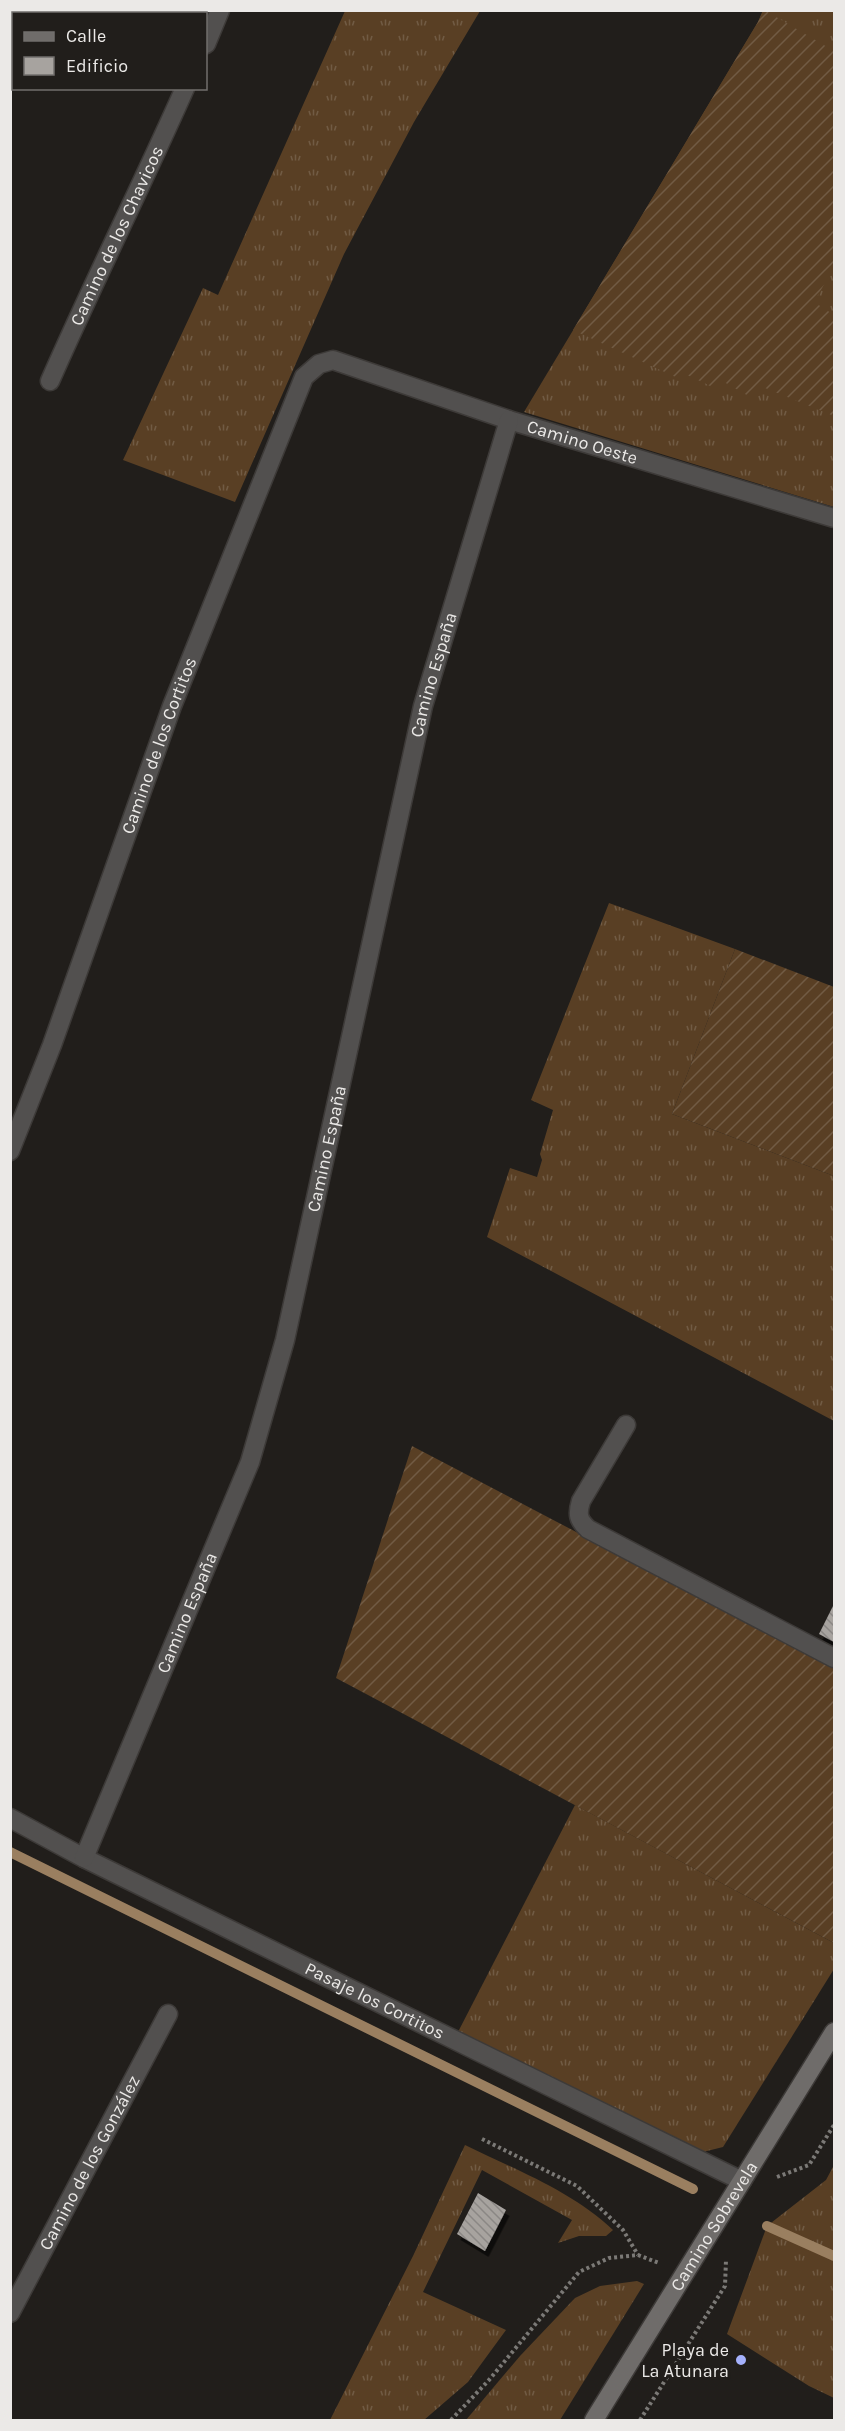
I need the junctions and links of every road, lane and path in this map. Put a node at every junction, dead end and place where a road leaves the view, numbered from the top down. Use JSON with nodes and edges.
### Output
{"nodes":[{"id":1,"x":220,"y":10,"type":"edge"},
{"id":2,"x":207,"y":42,"type":"edge"},
{"id":3,"x":184,"y":90,"type":"edge"},
{"id":4,"x":333,"y":360,"type":"joint"},
{"id":5,"x":50,"y":381,"type":"dead end"},
{"id":6,"x":509,"y":420,"type":"junction"},
{"id":7,"x":834,"y":518,"type":"edge"},
{"id":8,"x":10,"y":1151,"type":"edge"},
{"id":9,"x":626,"y":1425,"type":"dead end"},
{"id":10,"x":834,"y":1658,"type":"edge"},
{"id":11,"x":10,"y":1818,"type":"edge"},
{"id":12,"x":84,"y":1858,"type":"junction"},
{"id":13,"x":168,"y":2014,"type":"dead end"},
{"id":14,"x":834,"y":2032,"type":"edge"},
{"id":15,"x":834,"y":2125,"type":"edge"},
{"id":16,"x":482,"y":2139,"type":"dead end"},
{"id":17,"x":776,"y":2178,"type":"dead end"},
{"id":18,"x":742,"y":2181,"type":"junction"},
{"id":19,"x":726,"y":2254,"type":"dead end"},
{"id":20,"x":638,"y":2255,"type":"junction"},
{"id":21,"x":684,"y":2274,"type":"junction"},
{"id":22,"x":10,"y":2313,"type":"edge"},
{"id":23,"x":451,"y":2421,"type":"edge"},
{"id":24,"x":594,"y":2421,"type":"edge"},
{"id":25,"x":640,"y":2421,"type":"edge"}],
"edges":[{"from":1,"to":2,"type":"street"},
{"from":3,"to":5,"type":"street","name":"Camino de los Chavicos"},
{"from":4,"to":6,"type":"street","name":"Camino Oeste"},
{"from":4,"to":8,"type":"street","name":"Camino de los Cortitos"},
{"from":6,"to":7,"type":"street","name":"Camino Oeste"},
{"from":6,"to":12,"type":"street","name":"Camino España"},
{"from":9,"to":10,"type":"street"},
{"from":11,"to":12,"type":"street","name":"Pasaje los Cortitos"},
{"from":12,"to":18,"type":"street","name":"Pasaje los Cortitos"},
{"from":13,"to":22,"type":"street","name":"Camino de los González"},
{"from":14,"to":18,"type":"main road","name":"Camino Sobrevela"},
{"from":15,"to":17,"type":"path"},
{"from":16,"to":20,"type":"path"},
{"from":18,"to":21,"type":"main road","name":"Camino Sobrevela"},
{"from":19,"to":25,"type":"path"},
{"from":20,"to":21,"type":"path"},
{"from":20,"to":23,"type":"path"},
{"from":21,"to":24,"type":"main road","name":"Camino Sobrevela"}]}
